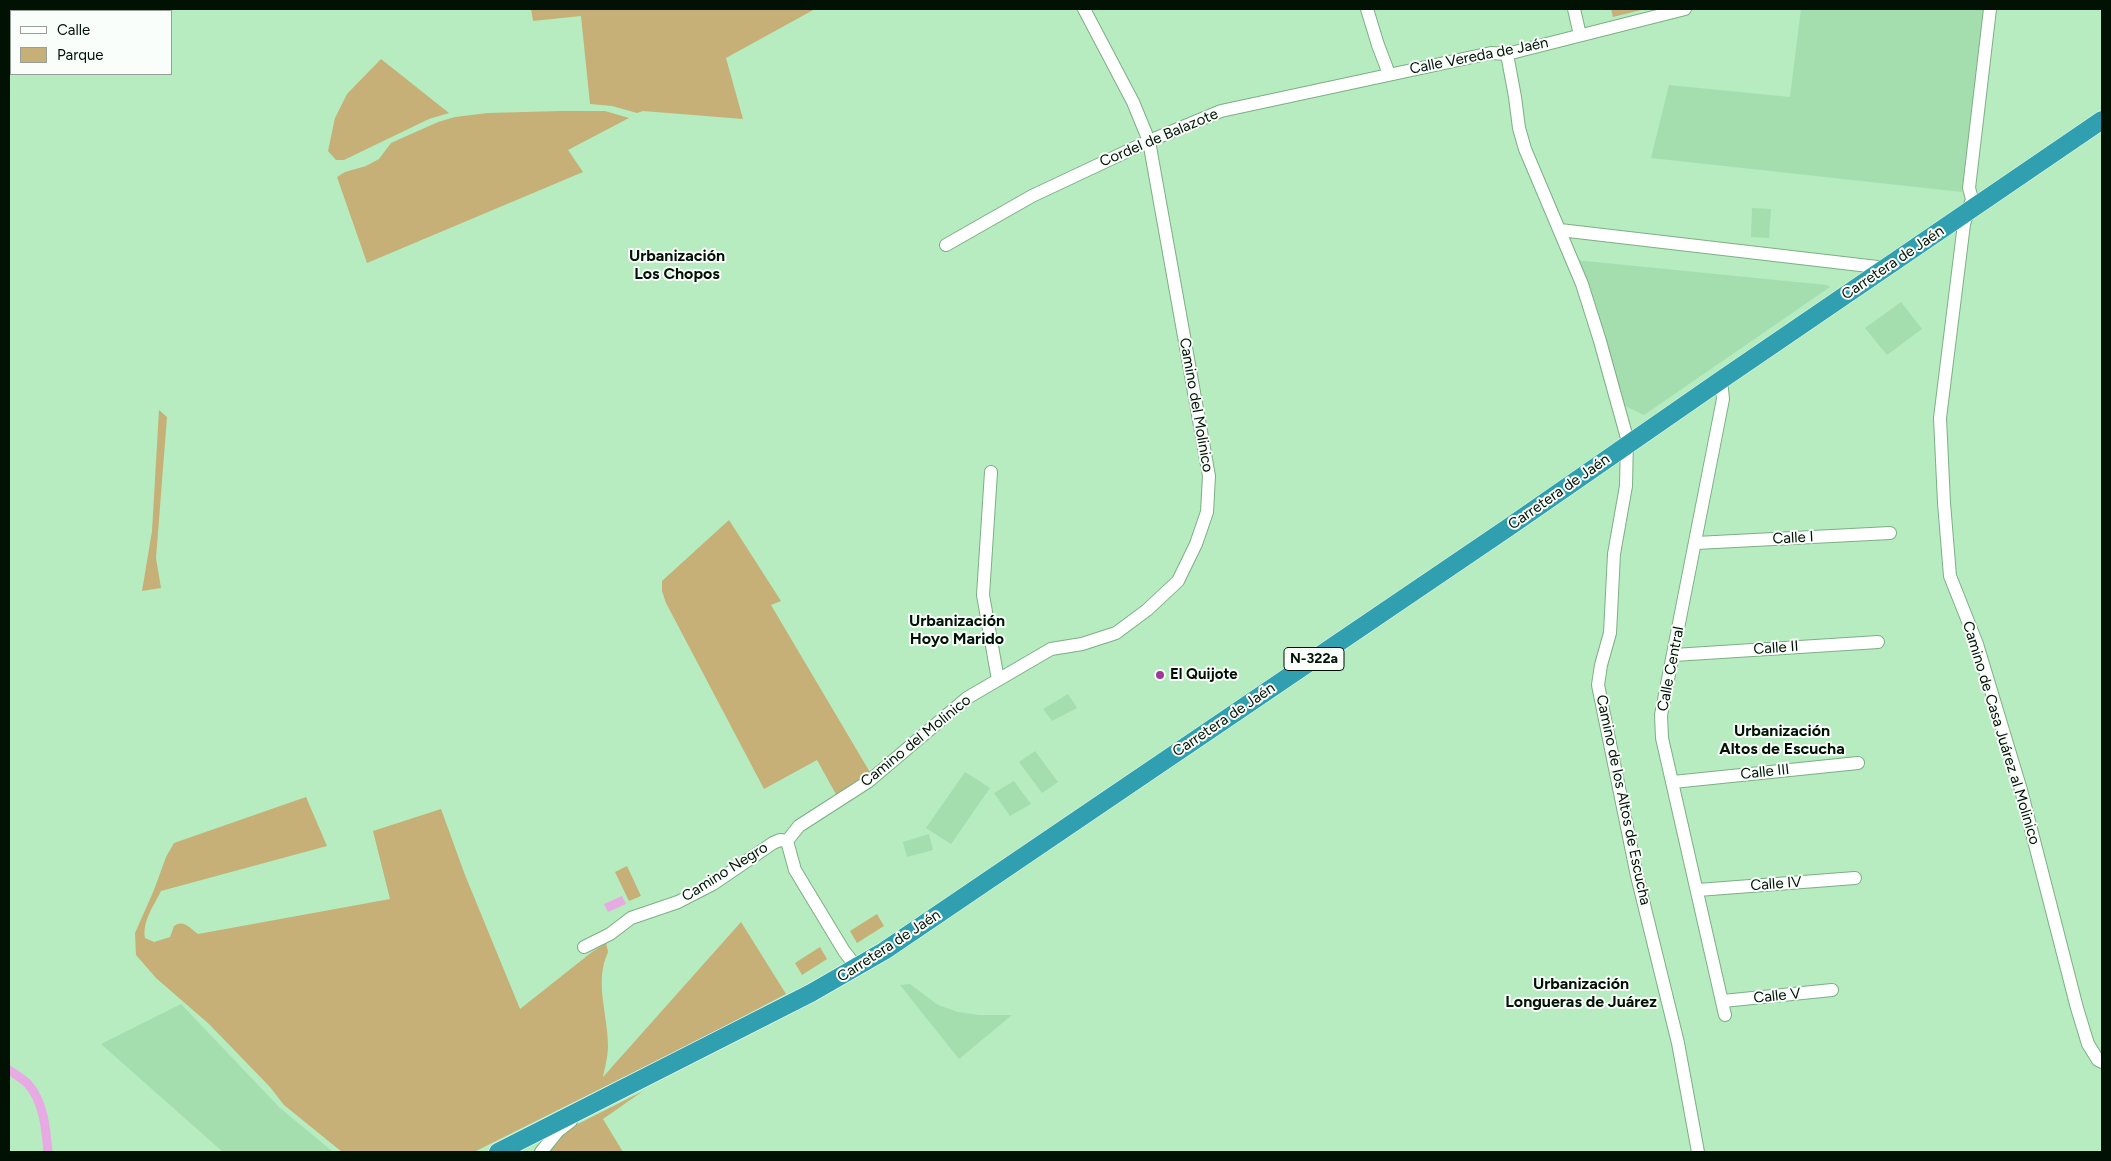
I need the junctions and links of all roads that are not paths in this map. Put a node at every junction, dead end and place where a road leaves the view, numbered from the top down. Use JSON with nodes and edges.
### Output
{"nodes":[{"id":1,"x":1084,"y":9,"type":"edge"},
{"id":2,"x":1367,"y":9,"type":"edge"},
{"id":3,"x":1574,"y":9,"type":"edge"},
{"id":4,"x":1685,"y":9,"type":"edge"},
{"id":5,"x":1990,"y":9,"type":"edge"},
{"id":6,"x":1580,"y":35,"type":"junction"},
{"id":7,"x":1507,"y":54,"type":"junction"},
{"id":8,"x":1389,"y":74,"type":"junction"},
{"id":9,"x":2102,"y":120,"type":"edge"},
{"id":10,"x":1149,"y":141,"type":"junction"},
{"id":11,"x":1971,"y":205,"type":"junction"},
{"id":12,"x":1560,"y":230,"type":"junction"},
{"id":13,"x":946,"y":245,"type":"dead end"},
{"id":14,"x":1886,"y":268,"type":"junction"},
{"id":15,"x":1721,"y":380,"type":"junction"},
{"id":16,"x":1627,"y":446,"type":"junction"},
{"id":17,"x":991,"y":472,"type":"dead end"},
{"id":18,"x":1890,"y":533,"type":"dead end"},
{"id":19,"x":1696,"y":543,"type":"junction"},
{"id":20,"x":1878,"y":642,"type":"dead end"},
{"id":21,"x":1674,"y":655,"type":"junction"},
{"id":22,"x":998,"y":680,"type":"junction"},
{"id":23,"x":1858,"y":763,"type":"dead end"},
{"id":24,"x":1673,"y":782,"type":"junction"},
{"id":25,"x":787,"y":841,"type":"junction"},
{"id":26,"x":1855,"y":878,"type":"dead end"},
{"id":27,"x":1698,"y":890,"type":"junction"},
{"id":28,"x":584,"y":948,"type":"dead end"},
{"id":29,"x":857,"y":968,"type":"junction"},
{"id":30,"x":1832,"y":990,"type":"dead end"},
{"id":31,"x":1723,"y":1001,"type":"junction"},
{"id":32,"x":1725,"y":1015,"type":"dead end"},
{"id":33,"x":2102,"y":1062,"type":"edge"},
{"id":34,"x":589,"y":1107,"type":"junction"},
{"id":35,"x":498,"y":1152,"type":"edge"},
{"id":36,"x":541,"y":1152,"type":"edge"},
{"id":37,"x":1698,"y":1152,"type":"edge"}],
"edges":[{"from":1,"to":10,"type":"street","name":"Camino del Molinico"},
{"from":2,"to":8,"type":"street"},
{"from":3,"to":6,"type":"street"},
{"from":4,"to":6,"type":"street","name":"Calle Vereda de Jaén"},
{"from":5,"to":11,"type":"street","name":"Camino de Casa Juárez al Molinico"},
{"from":6,"to":7,"type":"street","name":"Calle Vereda de Jaén"},
{"from":7,"to":8,"type":"street","name":"Calle Vereda de Jaén"},
{"from":7,"to":12,"type":"street","name":"Camino de los Altos de Escucha"},
{"from":8,"to":10,"type":"street","name":"Cordel de Balazote"},
{"from":9,"to":11,"type":"highway","name":"Carretera de Jaén","number":"N-322a"},
{"from":10,"to":13,"type":"street","name":"Cordel de Balazote"},
{"from":10,"to":22,"type":"street","name":"Camino del Molinico"},
{"from":11,"to":14,"type":"highway","name":"Carretera de Jaén","number":"N-322a"},
{"from":11,"to":33,"type":"street","name":"Camino de Casa Juárez al Molinico"},
{"from":12,"to":14,"type":"street"},
{"from":12,"to":16,"type":"street","name":"Camino de los Altos de Escucha"},
{"from":14,"to":15,"type":"highway","name":"Carretera de Jaén","number":"N-322a"},
{"from":15,"to":16,"type":"highway","name":"Carretera de Jaén","number":"N-322a"},
{"from":15,"to":19,"type":"street","name":"Calle Central"},
{"from":16,"to":29,"type":"highway","name":"Carretera de Jaén","number":"N-322a"},
{"from":16,"to":37,"type":"street","name":"Camino de los Altos de Escucha"},
{"from":17,"to":22,"type":"street"},
{"from":18,"to":19,"type":"street","name":"Calle I"},
{"from":19,"to":21,"type":"street","name":"Calle Central"},
{"from":20,"to":21,"type":"street","name":"Calle II"},
{"from":21,"to":24,"type":"street","name":"Calle Central"},
{"from":22,"to":25,"type":"street","name":"Camino del Molinico"},
{"from":23,"to":24,"type":"street","name":"Calle III"},
{"from":24,"to":27,"type":"street","name":"Calle Central"},
{"from":25,"to":28,"type":"street","name":"Camino Negro"},
{"from":25,"to":29,"type":"street"},
{"from":26,"to":27,"type":"street","name":"Calle IV"},
{"from":27,"to":31,"type":"street","name":"Calle Central"},
{"from":29,"to":34,"type":"highway","name":"Carretera de Jaén","number":"N-322a"},
{"from":30,"to":31,"type":"street","name":"Calle V"},
{"from":31,"to":32,"type":"street","name":"Calle Central"},
{"from":34,"to":35,"type":"highway","name":"Carretera de Jaén","number":"N-322a"},
{"from":34,"to":36,"type":"street"}]}
